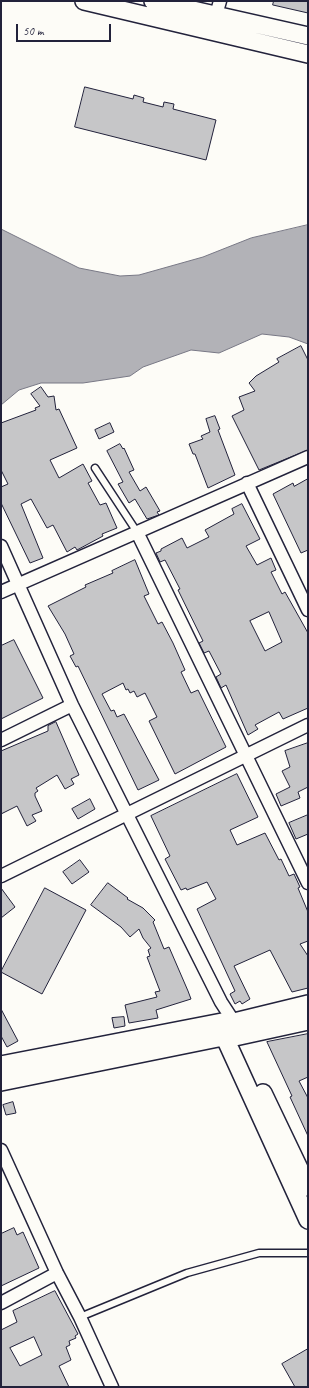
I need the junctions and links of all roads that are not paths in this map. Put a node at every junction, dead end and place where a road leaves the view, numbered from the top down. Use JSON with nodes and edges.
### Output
{"nodes":[{"id":1,"x":84,"y":1,"type":"edge"},
{"id":2,"x":153,"y":1,"type":"edge"},
{"id":3,"x":218,"y":8,"type":"edge"},
{"id":4,"x":308,"y":36,"type":"edge"},
{"id":5,"x":308,"y":54,"type":"edge"},
{"id":6,"x":308,"y":457,"type":"edge"},
{"id":7,"x":95,"y":468,"type":"dead end"},
{"id":8,"x":247,"y":483,"type":"junction"},
{"id":9,"x":137,"y":532,"type":"junction"},
{"id":10,"x":1,"y":546,"type":"edge"},
{"id":11,"x":6,"y":565,"type":"edge"},
{"id":12,"x":17,"y":584,"type":"junction"},
{"id":13,"x":1,"y":592,"type":"edge"},
{"id":14,"x":308,"y":610,"type":"edge"},
{"id":15,"x":72,"y":706,"type":"junction"},
{"id":16,"x":308,"y":725,"type":"edge"},
{"id":17,"x":1,"y":740,"type":"edge"},
{"id":18,"x":246,"y":756,"type":"junction"},
{"id":19,"x":126,"y":815,"type":"junction"},
{"id":20,"x":1,"y":876,"type":"edge"},
{"id":21,"x":308,"y":882,"type":"edge"},
{"id":22,"x":308,"y":1004,"type":"edge"},
{"id":23,"x":308,"y":1021,"type":"edge"},
{"id":24,"x":229,"y":1030,"type":"junction"},
{"id":25,"x":2,"y":1062,"type":"edge"},
{"id":26,"x":1,"y":1082,"type":"edge"},
{"id":27,"x":1,"y":1150,"type":"edge"},
{"id":28,"x":308,"y":1187,"type":"edge"},
{"id":29,"x":308,"y":1220,"type":"edge"},
{"id":30,"x":308,"y":1253,"type":"edge"},
{"id":31,"x":57,"y":1272,"type":"junction"},
{"id":32,"x":1,"y":1303,"type":"edge"},
{"id":33,"x":80,"y":1317,"type":"junction"},
{"id":34,"x":112,"y":1387,"type":"edge"}],
"edges":[{"from":1,"to":5,"type":"street"},
{"from":2,"to":3,"type":"street"},
{"from":3,"to":4,"type":"street"},
{"from":6,"to":8,"type":"street"},
{"from":7,"to":9,"type":"lane"},
{"from":8,"to":9,"type":"street"},
{"from":8,"to":14,"type":"street"},
{"from":9,"to":12,"type":"street"},
{"from":9,"to":18,"type":"street"},
{"from":10,"to":11,"type":"street"},
{"from":11,"to":12,"type":"street"},
{"from":12,"to":13,"type":"street"},
{"from":12,"to":15,"type":"street"},
{"from":15,"to":17,"type":"street"},
{"from":15,"to":19,"type":"street"},
{"from":16,"to":18,"type":"street"},
{"from":18,"to":19,"type":"street"},
{"from":18,"to":21,"type":"street"},
{"from":19,"to":20,"type":"street"},
{"from":19,"to":24,"type":"street"},
{"from":22,"to":24,"type":"street"},
{"from":23,"to":24,"type":"street"},
{"from":24,"to":25,"type":"street"},
{"from":24,"to":26,"type":"street"},
{"from":24,"to":28,"type":"street"},
{"from":24,"to":29,"type":"street"},
{"from":27,"to":31,"type":"street"},
{"from":30,"to":33,"type":"lane"},
{"from":31,"to":32,"type":"street"},
{"from":31,"to":33,"type":"street"},
{"from":33,"to":34,"type":"street"}]}
